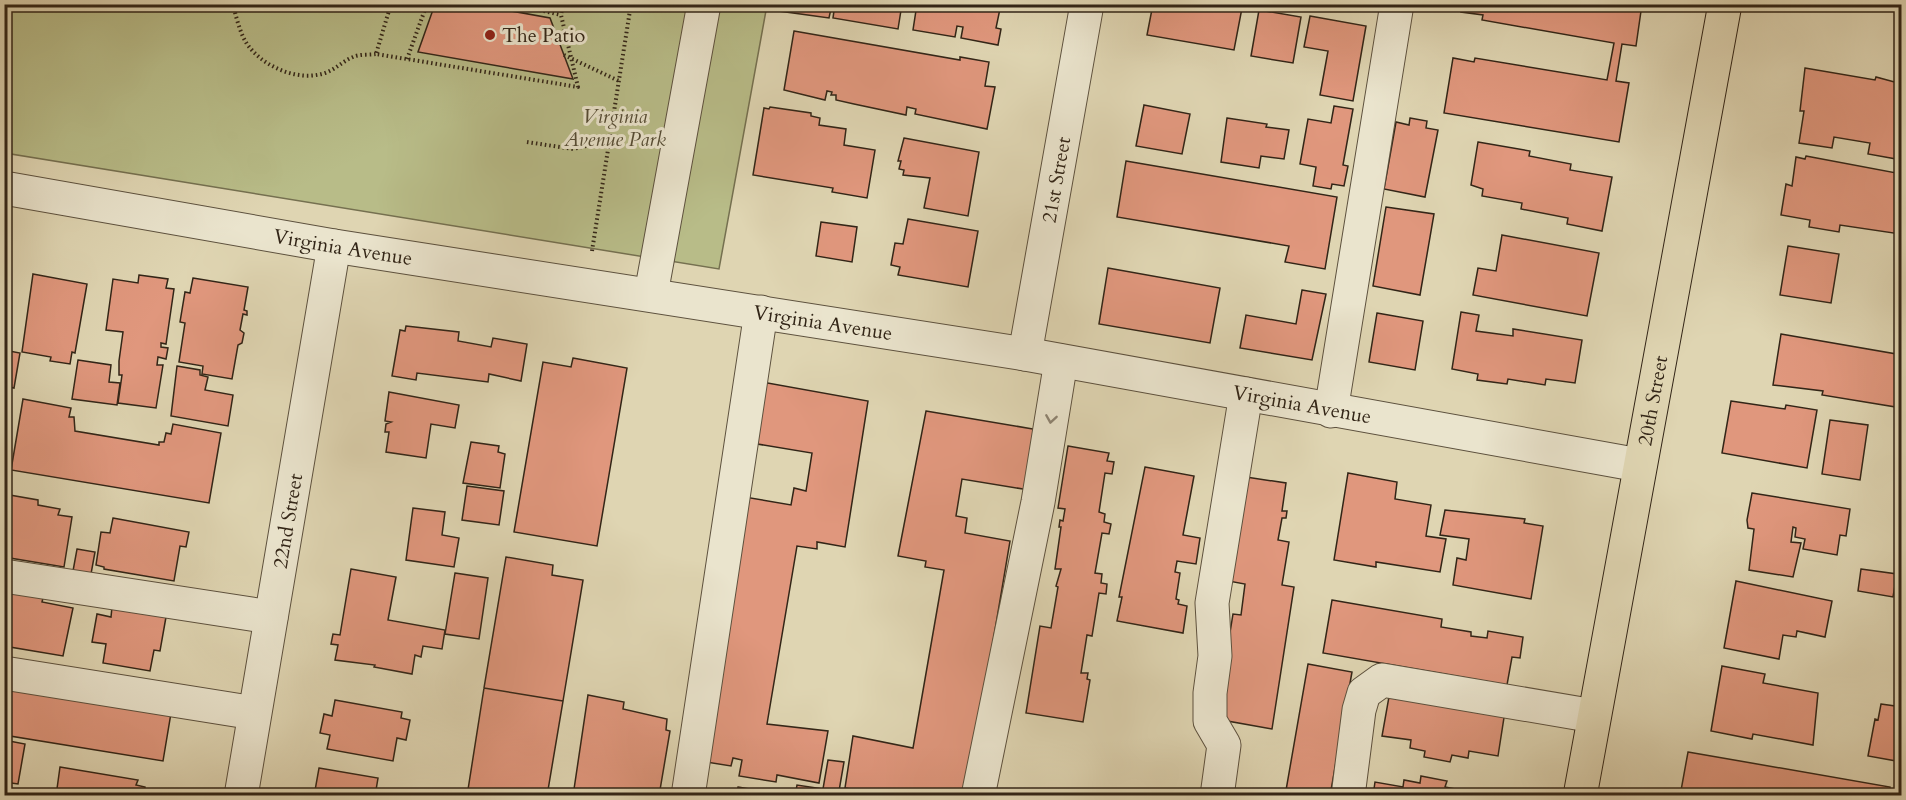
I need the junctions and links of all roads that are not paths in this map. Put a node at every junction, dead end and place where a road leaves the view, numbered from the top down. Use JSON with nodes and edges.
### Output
{"nodes":[{"id":1,"x":704,"y":4,"type":"edge"},
{"id":2,"x":1087,"y":4,"type":"edge"},
{"id":3,"x":1397,"y":4,"type":"edge"},
{"id":4,"x":1725,"y":4,"type":"edge"},
{"id":5,"x":4,"y":188,"type":"edge"},
{"id":6,"x":334,"y":246,"type":"junction"},
{"id":7,"x":651,"y":294,"type":"junction"},
{"id":8,"x":761,"y":312,"type":"junction"},
{"id":9,"x":1025,"y":354,"type":"junction"},
{"id":10,"x":1061,"y":361,"type":"junction"},
{"id":11,"x":1246,"y":394,"type":"junction"},
{"id":12,"x":1331,"y":411,"type":"junction"},
{"id":13,"x":1639,"y":465,"type":"junction"},
{"id":14,"x":4,"y":576,"type":"edge"},
{"id":15,"x":271,"y":617,"type":"junction"},
{"id":16,"x":4,"y":673,"type":"edge"},
{"id":17,"x":254,"y":713,"type":"junction"},
{"id":18,"x":1594,"y":716,"type":"junction"},
{"id":19,"x":240,"y":795,"type":"edge"},
{"id":20,"x":688,"y":795,"type":"edge"},
{"id":21,"x":978,"y":795,"type":"edge"},
{"id":22,"x":1216,"y":795,"type":"edge"},
{"id":23,"x":1348,"y":795,"type":"edge"},
{"id":24,"x":1580,"y":795,"type":"edge"}],
"edges":[{"from":1,"to":7,"type":"street"},
{"from":2,"to":9,"type":"street","name":"21st Street"},
{"from":3,"to":12,"type":"street"},
{"from":4,"to":13,"type":"main road","name":"20th Street"},
{"from":5,"to":6,"type":"street","name":"Virginia Avenue"},
{"from":6,"to":7,"type":"street","name":"Virginia Avenue"},
{"from":6,"to":15,"type":"street","name":"22nd Street"},
{"from":7,"to":8,"type":"street","name":"Virginia Avenue"},
{"from":8,"to":9,"type":"street","name":"Virginia Avenue"},
{"from":8,"to":20,"type":"street"},
{"from":9,"to":10,"type":"street","name":"Virginia Avenue"},
{"from":10,"to":11,"type":"street","name":"Virginia Avenue"},
{"from":10,"to":21,"type":"street","one_way":true},
{"from":11,"to":12,"type":"street","name":"Virginia Avenue"},
{"from":11,"to":22,"type":"street"},
{"from":12,"to":13,"type":"street","name":"Virginia Avenue"},
{"from":13,"to":18,"type":"main road","name":"20th Street"},
{"from":14,"to":15,"type":"street"},
{"from":15,"to":17,"type":"street","name":"22nd Street"},
{"from":16,"to":17,"type":"street"},
{"from":17,"to":19,"type":"street","name":"22nd Street"},
{"from":18,"to":23,"type":"street"},
{"from":18,"to":24,"type":"main road","name":"20th Street"}]}
